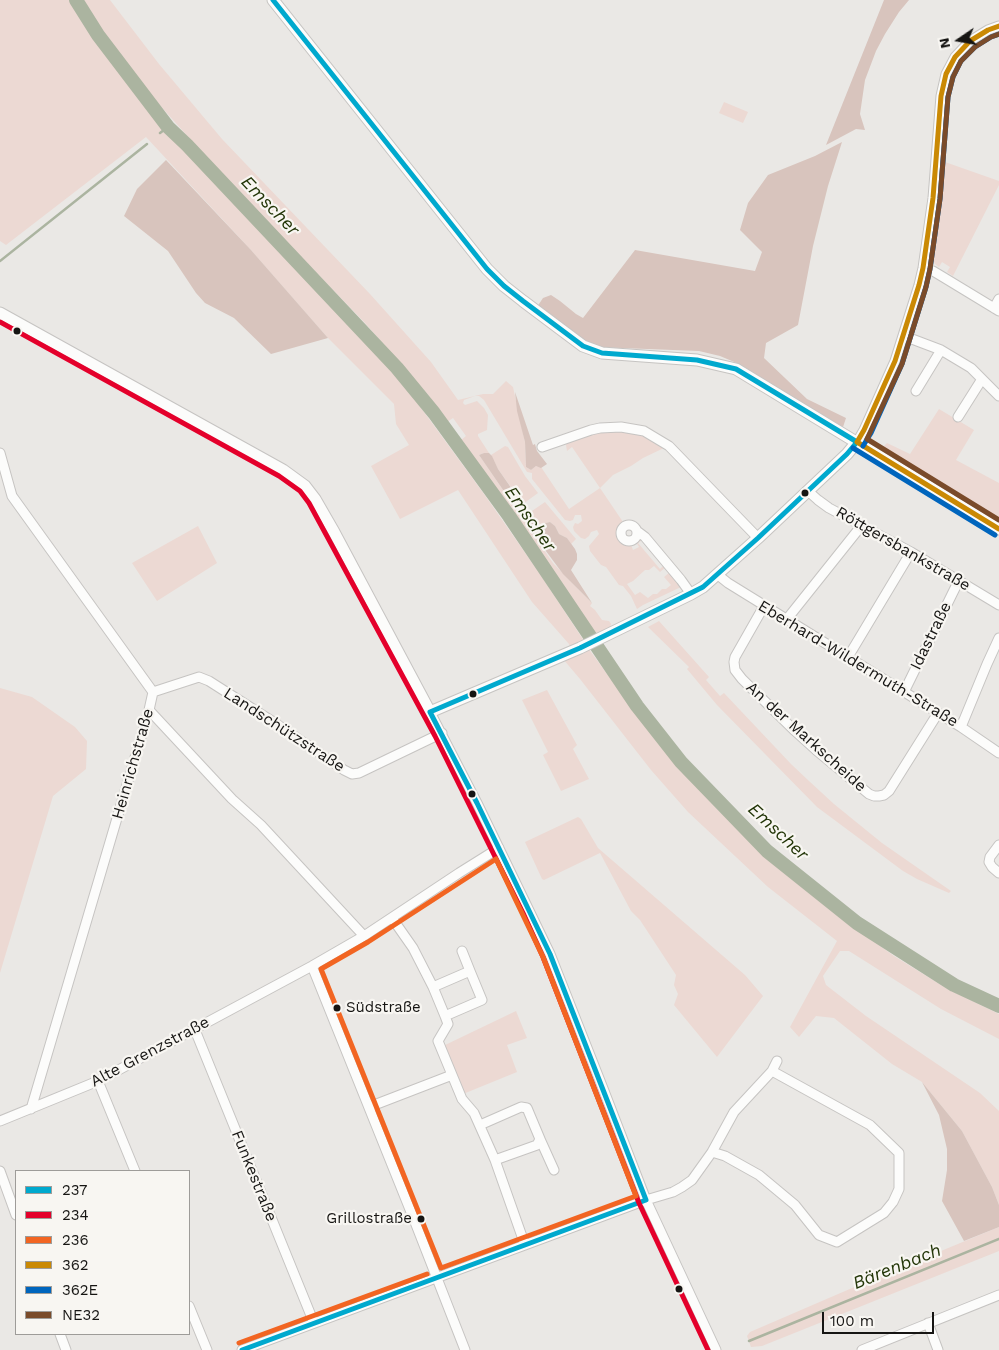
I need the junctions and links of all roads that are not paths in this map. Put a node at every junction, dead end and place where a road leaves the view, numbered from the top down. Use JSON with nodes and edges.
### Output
{"nodes":[{"id":1,"x":273,"y":0,"type":"edge"},
{"id":2,"x":999,"y":26,"type":"edge"},
{"id":3,"x":923,"y":268,"type":"junction"},
{"id":4,"x":999,"y":299,"type":"edge"},
{"id":5,"x":996,"y":309,"type":"edge"},
{"id":6,"x":0,"y":313,"type":"edge"},
{"id":7,"x":904,"y":336,"type":"junction"},
{"id":8,"x":941,"y":350,"type":"junction"},
{"id":9,"x":982,"y":379,"type":"junction"},
{"id":10,"x":916,"y":391,"type":"dead end"},
{"id":11,"x":999,"y":396,"type":"edge"},
{"id":12,"x":958,"y":417,"type":"dead end"},
{"id":13,"x":857,"y":442,"type":"junction"},
{"id":14,"x":542,"y":447,"type":"dead end"},
{"id":15,"x":0,"y":453,"type":"edge"},
{"id":16,"x":808,"y":491,"type":"junction"},
{"id":17,"x":862,"y":525,"type":"junction"},
{"id":18,"x":999,"y":529,"type":"edge"},
{"id":19,"x":637,"y":531,"type":"dead end"},
{"id":20,"x":758,"y":538,"type":"junction"},
{"id":21,"x":911,"y":552,"type":"junction"},
{"id":22,"x":718,"y":574,"type":"junction"},
{"id":23,"x":959,"y":580,"type":"junction"},
{"id":24,"x":691,"y":594,"type":"junction"},
{"id":25,"x":999,"y":605,"type":"edge"},
{"id":26,"x":764,"y":606,"type":"junction"},
{"id":27,"x":787,"y":619,"type":"junction"},
{"id":28,"x":999,"y":638,"type":"edge"},
{"id":29,"x":848,"y":657,"type":"junction"},
{"id":30,"x":153,"y":692,"type":"junction"},
{"id":31,"x":904,"y":692,"type":"junction"},
{"id":32,"x":149,"y":710,"type":"junction"},
{"id":33,"x":430,"y":712,"type":"junction"},
{"id":34,"x":938,"y":713,"type":"junction"},
{"id":35,"x":961,"y":727,"type":"junction"},
{"id":36,"x":442,"y":733,"type":"junction"},
{"id":37,"x":999,"y":753,"type":"edge"},
{"id":38,"x":999,"y":845,"type":"edge"},
{"id":39,"x":499,"y":848,"type":"junction"},
{"id":40,"x":999,"y":873,"type":"edge"},
{"id":41,"x":392,"y":918,"type":"junction"},
{"id":42,"x":364,"y":936,"type":"junction"},
{"id":43,"x":462,"y":951,"type":"dead end"},
{"id":44,"x":312,"y":966,"type":"junction"},
{"id":45,"x":470,"y":971,"type":"junction"},
{"id":46,"x":433,"y":987,"type":"junction"},
{"id":47,"x":445,"y":1016,"type":"junction"},
{"id":48,"x":195,"y":1030,"type":"junction"},
{"id":49,"x":777,"y":1061,"type":"dead end"},
{"id":50,"x":772,"y":1071,"type":"junction"},
{"id":51,"x":452,"y":1075,"type":"junction"},
{"id":52,"x":98,"y":1081,"type":"junction"},
{"id":53,"x":370,"y":1107,"type":"junction"},
{"id":54,"x":31,"y":1109,"type":"junction"},
{"id":55,"x":0,"y":1120,"type":"edge"},
{"id":56,"x":480,"y":1125,"type":"junction"},
{"id":57,"x":540,"y":1139,"type":"junction"},
{"id":58,"x":712,"y":1152,"type":"junction"},
{"id":59,"x":495,"y":1160,"type":"junction"},
{"id":60,"x":135,"y":1170,"type":"edge"},
{"id":61,"x":554,"y":1170,"type":"dead end"},
{"id":62,"x":0,"y":1171,"type":"edge"},
{"id":63,"x":646,"y":1200,"type":"junction"},
{"id":64,"x":15,"y":1212,"type":"edge"},
{"id":65,"x":525,"y":1245,"type":"junction"},
{"id":66,"x":437,"y":1278,"type":"junction"},
{"id":67,"x":999,"y":1295,"type":"edge"},
{"id":68,"x":190,"y":1308,"type":"edge"},
{"id":69,"x":314,"y":1323,"type":"junction"},
{"id":70,"x":928,"y":1323,"type":"junction"},
{"id":71,"x":60,"y":1335,"type":"edge"},
{"id":72,"x":66,"y":1350,"type":"edge"},
{"id":73,"x":207,"y":1350,"type":"edge"},
{"id":74,"x":242,"y":1350,"type":"edge"},
{"id":75,"x":465,"y":1350,"type":"edge"},
{"id":76,"x":716,"y":1350,"type":"edge"},
{"id":77,"x":862,"y":1350,"type":"edge"},
{"id":78,"x":938,"y":1350,"type":"edge"}],
"edges":[{"from":1,"to":13,"type":"main road"},
{"from":2,"to":3,"type":"street"},
{"from":3,"to":5,"type":"street"},
{"from":3,"to":7,"type":"street"},
{"from":4,"to":5,"type":"street"},
{"from":6,"to":33,"type":"main road"},
{"from":7,"to":8,"type":"street"},
{"from":7,"to":13,"type":"street"},
{"from":8,"to":9,"type":"street"},
{"from":8,"to":10,"type":"street"},
{"from":9,"to":11,"type":"street"},
{"from":9,"to":12,"type":"street"},
{"from":13,"to":16,"type":"main road"},
{"from":13,"to":18,"type":"main road"},
{"from":14,"to":20,"type":"street"},
{"from":15,"to":30,"type":"street","name":"Heinrichstraße"},
{"from":16,"to":17,"type":"street","name":"Röttgersbankstraße"},
{"from":16,"to":20,"type":"main road"},
{"from":17,"to":21,"type":"street","name":"Röttgersbankstraße"},
{"from":17,"to":27,"type":"street"},
{"from":19,"to":24,"type":"street"},
{"from":20,"to":22,"type":"main road"},
{"from":21,"to":23,"type":"street","name":"Röttgersbankstraße"},
{"from":21,"to":29,"type":"street"},
{"from":22,"to":24,"type":"main road"},
{"from":22,"to":26,"type":"street","name":"Eberhard-Wildermuth-Straße"},
{"from":23,"to":25,"type":"street","name":"Röttgersbankstraße"},
{"from":23,"to":31,"type":"street","name":"Idastraße"},
{"from":24,"to":33,"type":"main road"},
{"from":26,"to":27,"type":"street","name":"Eberhard-Wildermuth-Straße"},
{"from":26,"to":34,"type":"street","name":"An der Markscheide"},
{"from":27,"to":29,"type":"street","name":"Eberhard-Wildermuth-Straße"},
{"from":28,"to":35,"type":"street"},
{"from":29,"to":31,"type":"street","name":"Eberhard-Wildermuth-Straße"},
{"from":30,"to":32,"type":"street","name":"Heinrichstraße"},
{"from":30,"to":36,"type":"street","name":"Landschützstraße"},
{"from":31,"to":34,"type":"street","name":"Eberhard-Wildermuth-Straße"},
{"from":32,"to":42,"type":"street"},
{"from":32,"to":54,"type":"street","name":"Heinrichstraße"},
{"from":33,"to":36,"type":"street"},
{"from":34,"to":35,"type":"street","name":"Eberhard-Wildermuth-Straße"},
{"from":35,"to":37,"type":"street","name":"Eberhard-Wildermuth-Straße"},
{"from":36,"to":39,"type":"street"},
{"from":38,"to":40,"type":"street"},
{"from":39,"to":41,"type":"street","name":"Alte Grenzstraße"},
{"from":39,"to":63,"type":"street"},
{"from":41,"to":42,"type":"street","name":"Alte Grenzstraße"},
{"from":41,"to":46,"type":"street"},
{"from":42,"to":44,"type":"street","name":"Alte Grenzstraße"},
{"from":43,"to":45,"type":"street"},
{"from":44,"to":48,"type":"street","name":"Alte Grenzstraße"},
{"from":44,"to":53,"type":"street"},
{"from":45,"to":46,"type":"street"},
{"from":45,"to":47,"type":"street"},
{"from":46,"to":47,"type":"street"},
{"from":47,"to":51,"type":"street"},
{"from":48,"to":52,"type":"street","name":"Alte Grenzstraße"},
{"from":48,"to":69,"type":"street","name":"Funkestraße"},
{"from":49,"to":50,"type":"street"},
{"from":50,"to":58,"type":"street"},
{"from":50,"to":58,"type":"street"},
{"from":51,"to":53,"type":"street"},
{"from":51,"to":56,"type":"street"},
{"from":52,"to":54,"type":"street","name":"Alte Grenzstraße"},
{"from":52,"to":60,"type":"street"},
{"from":53,"to":66,"type":"street"},
{"from":54,"to":55,"type":"street","name":"Alte Grenzstraße"},
{"from":56,"to":57,"type":"street"},
{"from":56,"to":59,"type":"street"},
{"from":57,"to":59,"type":"street"},
{"from":57,"to":61,"type":"street"},
{"from":58,"to":63,"type":"street"},
{"from":59,"to":65,"type":"street"},
{"from":62,"to":64,"type":"street"},
{"from":63,"to":65,"type":"street"},
{"from":63,"to":76,"type":"street"},
{"from":65,"to":66,"type":"street"},
{"from":66,"to":69,"type":"street"},
{"from":66,"to":75,"type":"street"},
{"from":67,"to":70,"type":"street"},
{"from":68,"to":73,"type":"street"},
{"from":69,"to":74,"type":"street"},
{"from":70,"to":77,"type":"street"},
{"from":70,"to":78,"type":"street"},
{"from":71,"to":72,"type":"street"}]}
